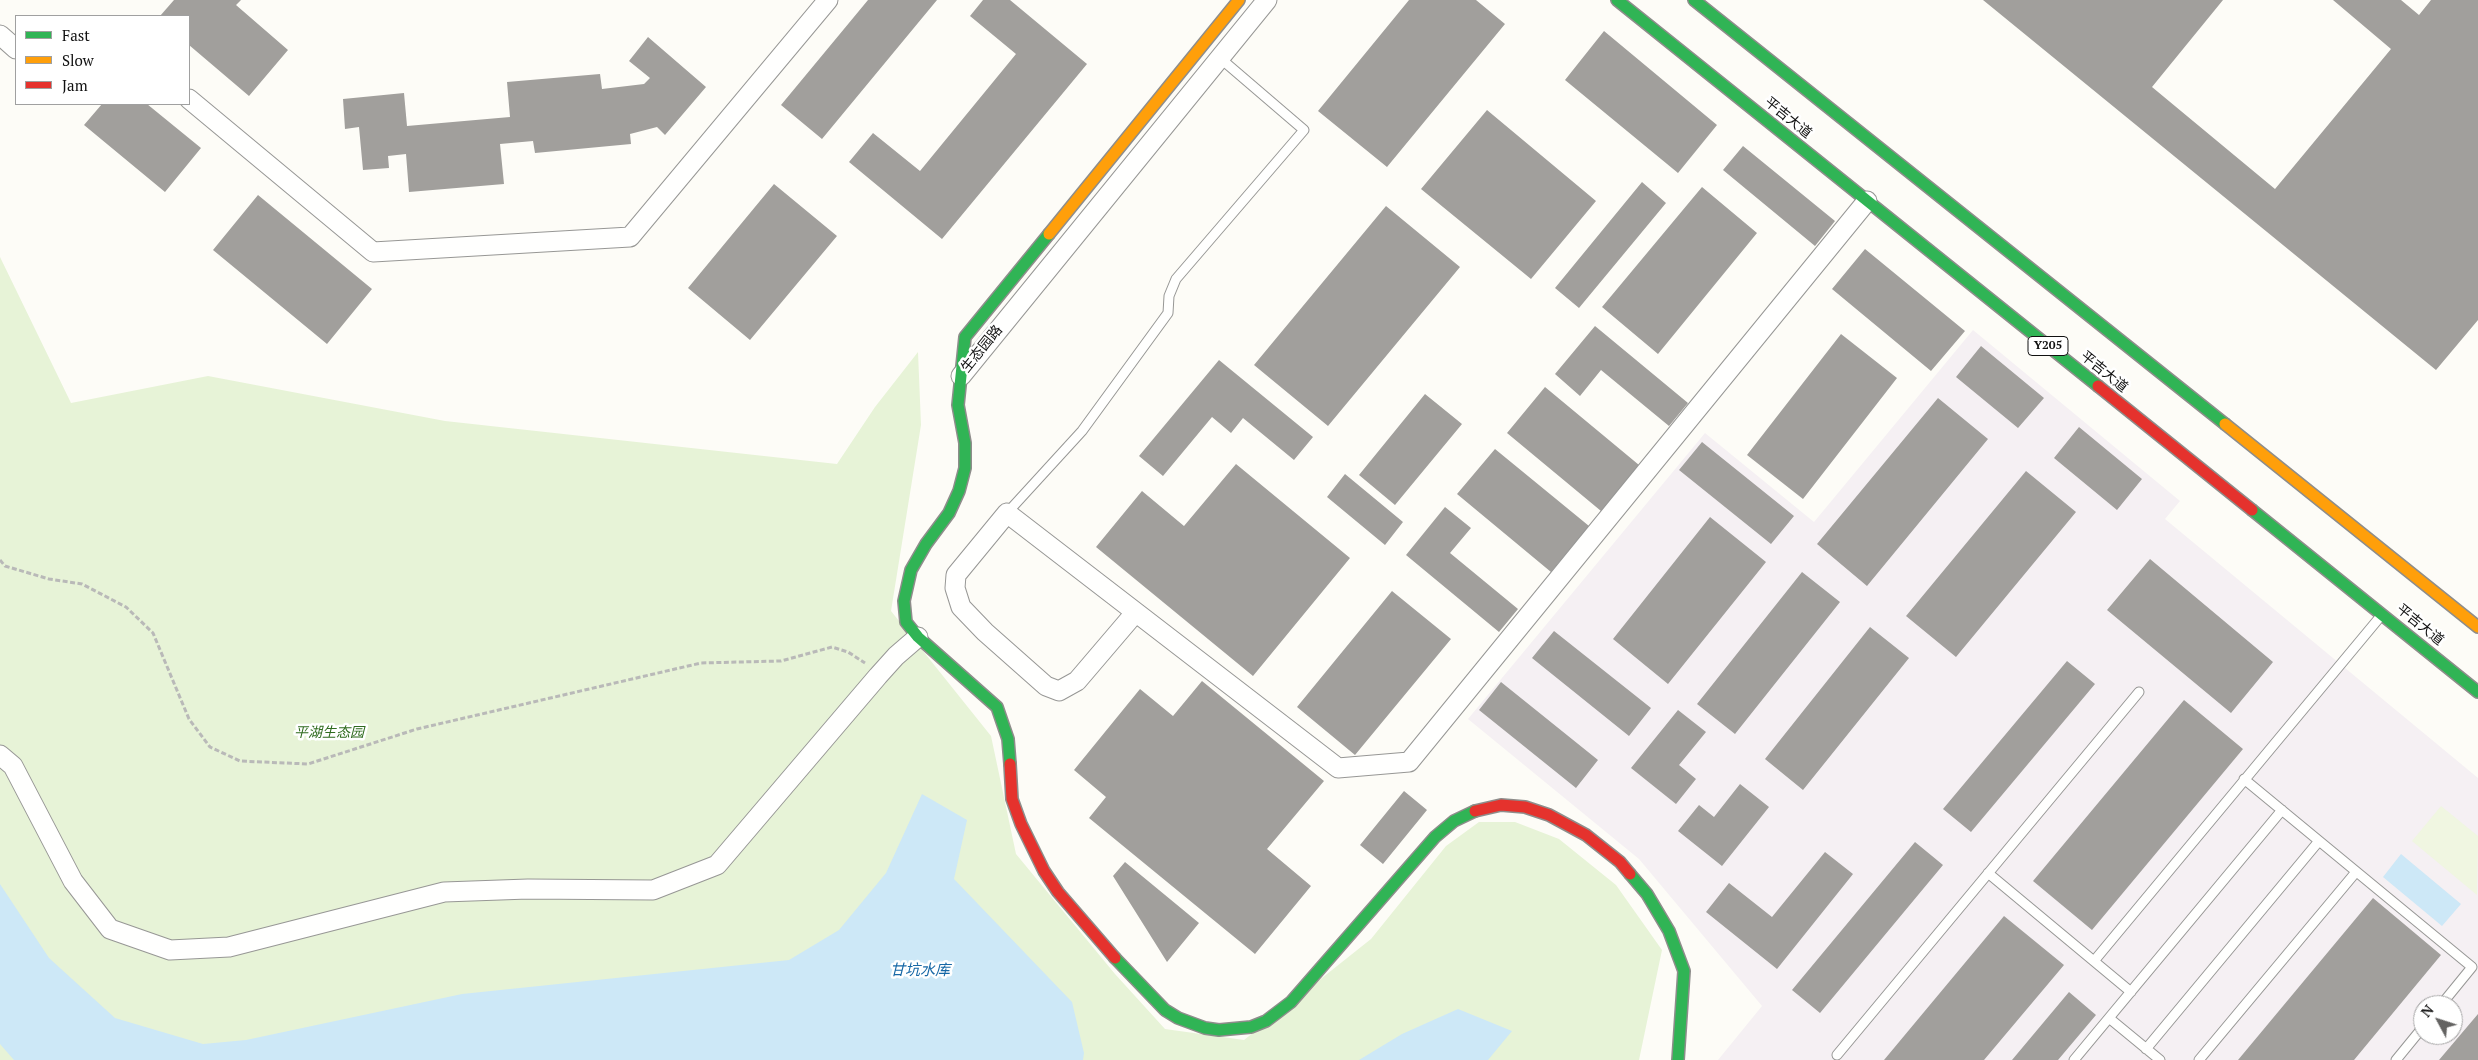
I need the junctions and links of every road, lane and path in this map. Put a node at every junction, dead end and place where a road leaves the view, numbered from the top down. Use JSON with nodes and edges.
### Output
{"nodes":[{"id":1,"x":828,"y":0,"type":"edge"},
{"id":2,"x":1239,"y":0,"type":"edge"},
{"id":3,"x":1267,"y":0,"type":"edge"},
{"id":4,"x":1617,"y":0,"type":"edge"},
{"id":5,"x":1694,"y":0,"type":"edge"},
{"id":6,"x":0,"y":35,"type":"edge"},
{"id":7,"x":15,"y":48,"type":"edge"},
{"id":8,"x":1220,"y":58,"type":"junction"},
{"id":9,"x":190,"y":100,"type":"edge"},
{"id":10,"x":1867,"y":201,"type":"junction"},
{"id":11,"x":960,"y":377,"type":"junction"},
{"id":12,"x":1007,"y":513,"type":"junction"},
{"id":13,"x":0,"y":560,"type":"edge"},
{"id":14,"x":2423,"y":583,"type":"junction"},
{"id":15,"x":2469,"y":604,"type":"dead end"},
{"id":16,"x":1135,"y":613,"type":"junction"},
{"id":17,"x":2382,"y":614,"type":"junction"},
{"id":18,"x":2478,"y":626,"type":"edge"},
{"id":19,"x":918,"y":637,"type":"junction"},
{"id":20,"x":878,"y":676,"type":"junction"},
{"id":21,"x":2139,"y":692,"type":"dead end"},
{"id":22,"x":2478,"y":692,"type":"edge"},
{"id":23,"x":0,"y":755,"type":"edge"},
{"id":24,"x":2244,"y":780,"type":"junction"},
{"id":25,"x":2282,"y":810,"type":"junction"},
{"id":26,"x":2319,"y":841,"type":"junction"},
{"id":27,"x":2356,"y":872,"type":"junction"},
{"id":28,"x":1988,"y":873,"type":"junction"},
{"id":29,"x":2094,"y":961,"type":"junction"},
{"id":30,"x":2131,"y":992,"type":"junction"},
{"id":31,"x":2449,"y":995,"type":"edge"},
{"id":32,"x":2109,"y":1018,"type":"junction"},
{"id":33,"x":2413,"y":1039,"type":"edge"},
{"id":34,"x":2146,"y":1049,"type":"junction"},
{"id":35,"x":1837,"y":1055,"type":"dead end"},
{"id":36,"x":1678,"y":1060,"type":"edge"},
{"id":37,"x":2074,"y":1060,"type":"edge"},
{"id":38,"x":2160,"y":1060,"type":"edge"},
{"id":39,"x":2199,"y":1060,"type":"edge"},
{"id":40,"x":2396,"y":1060,"type":"edge"}],
"edges":[{"from":1,"to":9,"type":"street"},
{"from":2,"to":11,"type":"main road","name":"生态园路"},
{"from":3,"to":8,"type":"street","name":"生态园路"},
{"from":4,"to":10,"type":"main road","name":"平吉大道","number":"Y205"},
{"from":5,"to":14,"type":"main road"},
{"from":6,"to":7,"type":"street"},
{"from":8,"to":11,"type":"street","name":"生态园路"},
{"from":8,"to":12,"type":"lane"},
{"from":10,"to":16,"type":"street"},
{"from":10,"to":17,"type":"main road","name":"平吉大道","number":"Y205"},
{"from":11,"to":19,"type":"main road"},
{"from":12,"to":16,"type":"street"},
{"from":12,"to":16,"type":"street"},
{"from":13,"to":20,"type":"path"},
{"from":14,"to":15,"type":"main road"},
{"from":14,"to":18,"type":"main road"},
{"from":17,"to":22,"type":"main road","name":"平吉大道","number":"Y205"},
{"from":17,"to":24,"type":"lane"},
{"from":19,"to":20,"type":"street"},
{"from":19,"to":36,"type":"main road"},
{"from":20,"to":23,"type":"street"},
{"from":21,"to":28,"type":"lane"},
{"from":24,"to":25,"type":"lane"},
{"from":24,"to":29,"type":"lane"},
{"from":25,"to":26,"type":"lane"},
{"from":25,"to":30,"type":"lane"},
{"from":26,"to":27,"type":"lane"},
{"from":26,"to":34,"type":"lane"},
{"from":27,"to":31,"type":"lane"},
{"from":27,"to":39,"type":"lane"},
{"from":28,"to":29,"type":"lane"},
{"from":28,"to":35,"type":"lane"},
{"from":29,"to":30,"type":"lane"},
{"from":30,"to":32,"type":"lane"},
{"from":32,"to":34,"type":"lane"},
{"from":32,"to":37,"type":"lane"},
{"from":33,"to":40,"type":"lane"},
{"from":34,"to":38,"type":"lane"}]}
